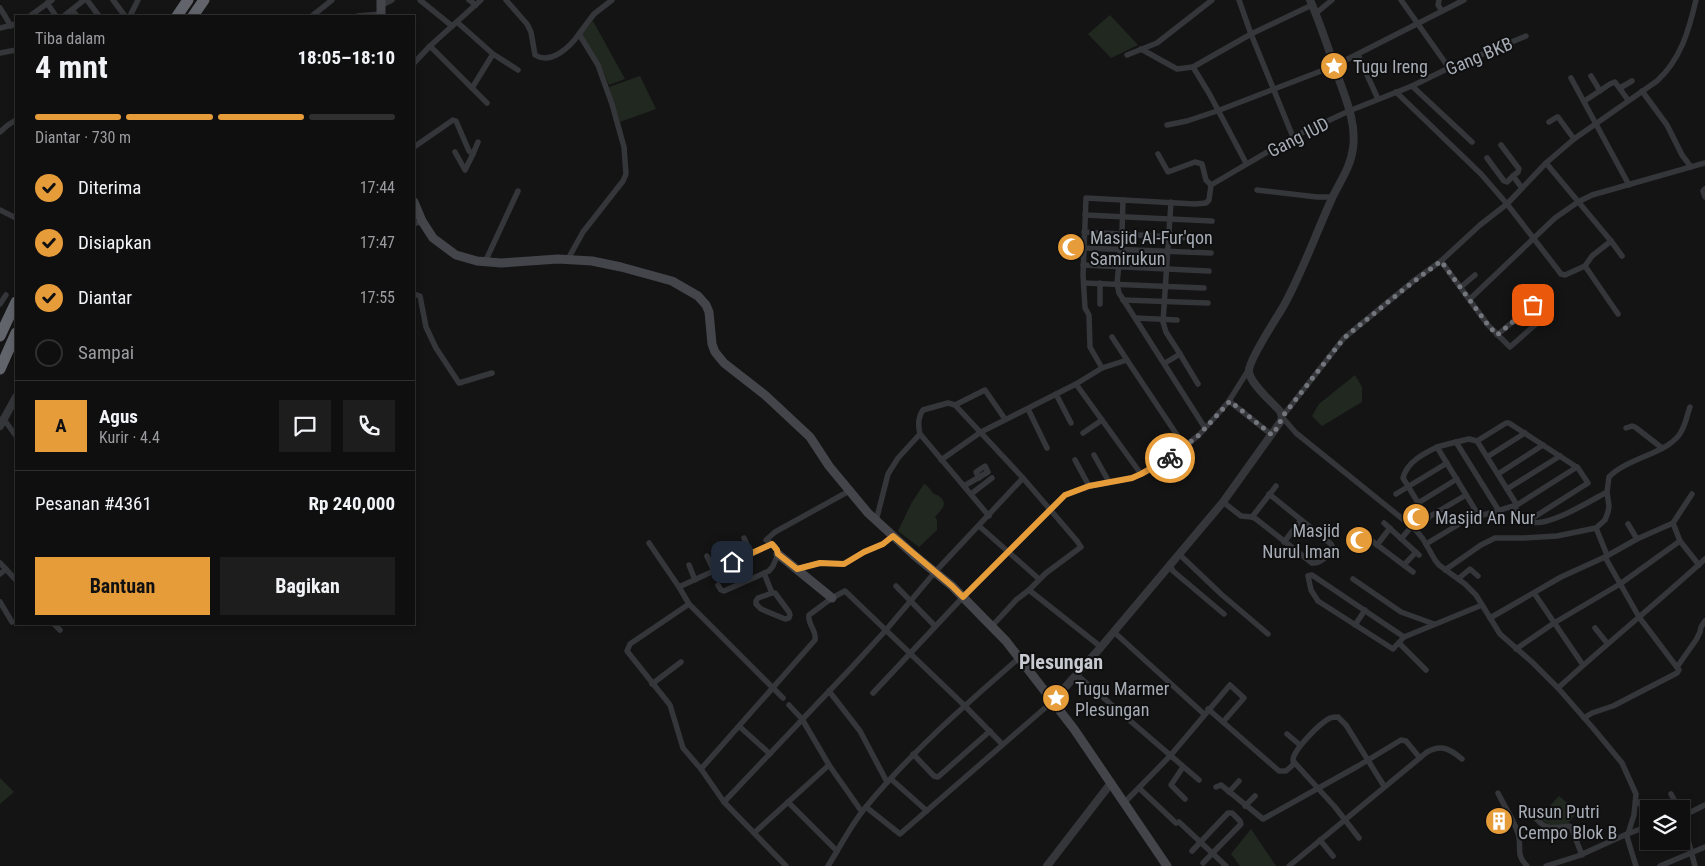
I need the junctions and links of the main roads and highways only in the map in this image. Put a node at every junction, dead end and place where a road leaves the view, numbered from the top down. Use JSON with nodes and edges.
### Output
{"nodes":[{"id":1,"x":188,"y":0,"type":"edge"},
{"id":2,"x":204,"y":0,"type":"edge"},
{"id":3,"x":178,"y":15,"type":"edge"},
{"id":4,"x":194,"y":15,"type":"edge"},
{"id":5,"x":415,"y":207,"type":"edge"},
{"id":6,"x":418,"y":223,"type":"edge"},
{"id":7,"x":15,"y":304,"type":"edge"},
{"id":8,"x":15,"y":335,"type":"edge"},
{"id":9,"x":0,"y":336,"type":"edge"},
{"id":10,"x":0,"y":369,"type":"edge"},
{"id":11,"x":778,"y":554,"type":"road end"},
{"id":12,"x":832,"y":598,"type":"road end"},
{"id":13,"x":1167,"y":866,"type":"edge"}],
"edges":[{"from":1,"to":3,"type":"highway"},
{"from":2,"to":4,"type":"highway"},
{"from":5,"to":6,"type":"main road"},
{"from":6,"to":13,"type":"main road"},
{"from":7,"to":9,"type":"highway"},
{"from":8,"to":10,"type":"highway"},
{"from":11,"to":12,"type":"main road"}]}
